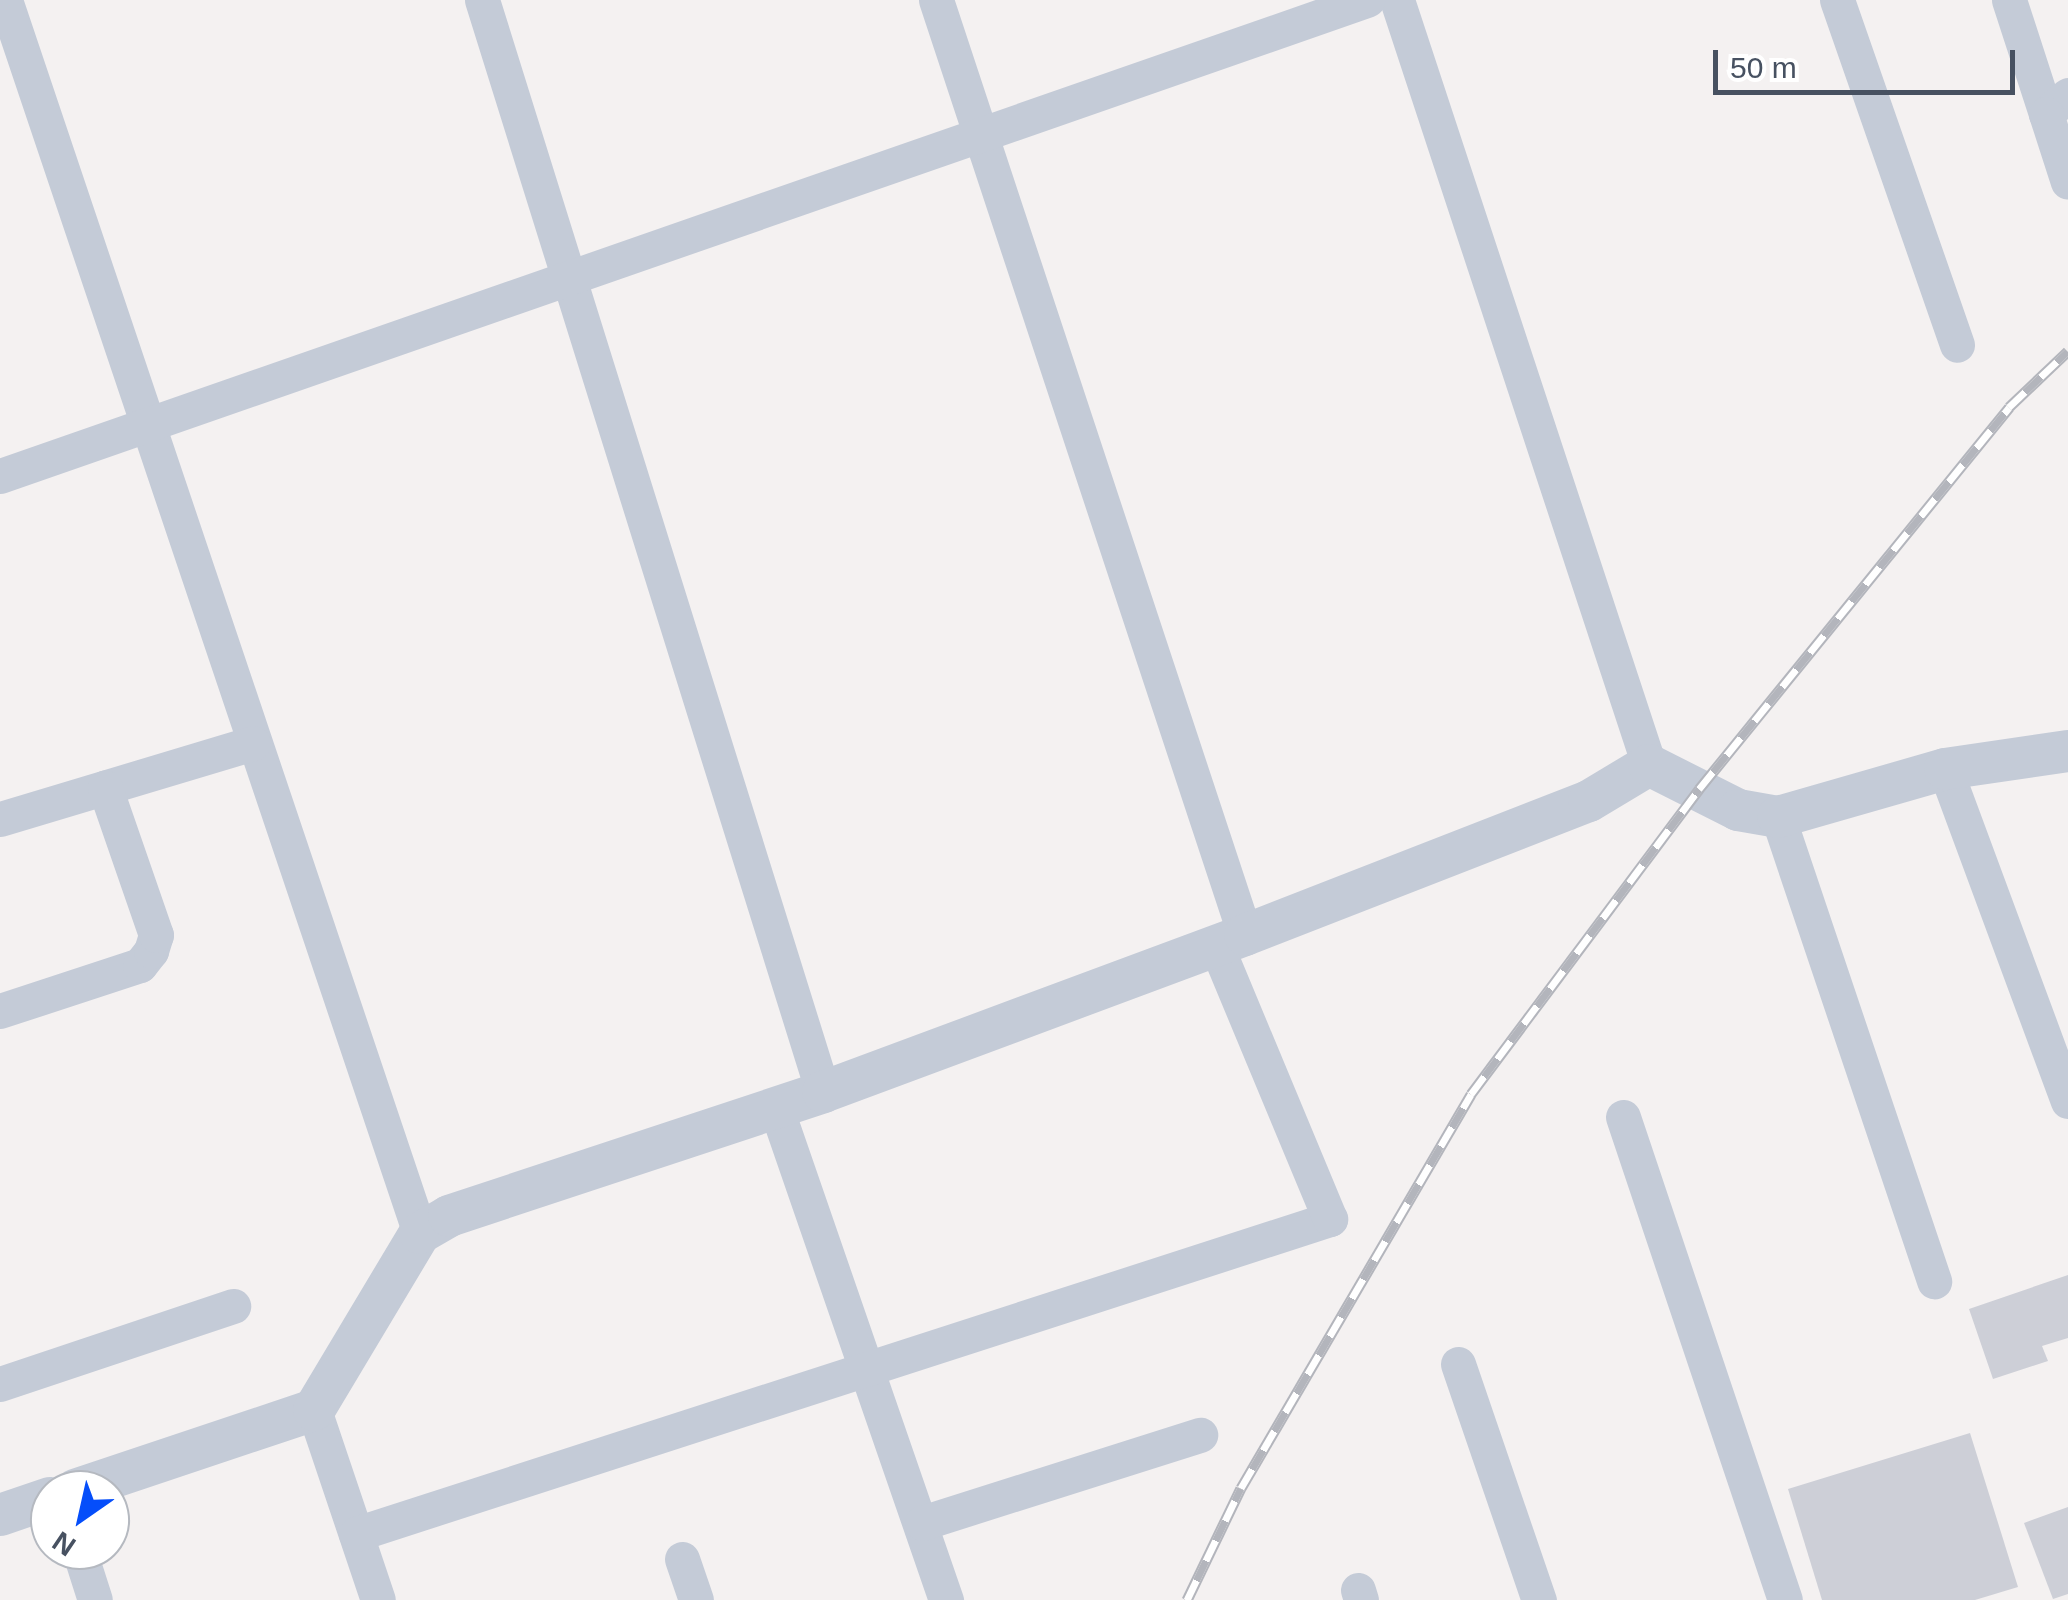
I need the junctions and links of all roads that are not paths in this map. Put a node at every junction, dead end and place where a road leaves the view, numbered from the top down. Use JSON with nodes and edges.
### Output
{"nodes":[{"id":1,"x":5,"y":0,"type":"edge"},
{"id":2,"x":482,"y":0,"type":"edge"},
{"id":3,"x":936,"y":0,"type":"edge"},
{"id":4,"x":1367,"y":0,"type":"edge"},
{"id":5,"x":1397,"y":0,"type":"edge"},
{"id":6,"x":1837,"y":0,"type":"edge"},
{"id":7,"x":2009,"y":0,"type":"edge"},
{"id":8,"x":2057,"y":104,"type":"edge"},
{"id":9,"x":981,"y":135,"type":"junction"},
{"id":10,"x":2068,"y":182,"type":"edge"},
{"id":11,"x":569,"y":279,"type":"junction"},
{"id":12,"x":1957,"y":345,"type":"dead end"},
{"id":13,"x":146,"y":427,"type":"junction"},
{"id":14,"x":0,"y":476,"type":"edge"},
{"id":15,"x":253,"y":743,"type":"junction"},
{"id":16,"x":2068,"y":752,"type":"edge"},
{"id":17,"x":1649,"y":765,"type":"junction"},
{"id":18,"x":1945,"y":769,"type":"junction"},
{"id":19,"x":105,"y":788,"type":"junction"},
{"id":20,"x":1778,"y":817,"type":"junction"},
{"id":21,"x":0,"y":820,"type":"edge"},
{"id":22,"x":1231,"y":940,"type":"junction"},
{"id":23,"x":0,"y":1011,"type":"edge"},
{"id":24,"x":823,"y":1092,"type":"junction"},
{"id":25,"x":2068,"y":1101,"type":"edge"},
{"id":26,"x":776,"y":1108,"type":"junction"},
{"id":27,"x":1622,"y":1118,"type":"dead end"},
{"id":28,"x":420,"y":1233,"type":"junction"},
{"id":29,"x":1934,"y":1281,"type":"dead end"},
{"id":30,"x":233,"y":1306,"type":"dead end"},
{"id":31,"x":1458,"y":1364,"type":"dead end"},
{"id":32,"x":873,"y":1367,"type":"junction"},
{"id":33,"x":0,"y":1384,"type":"edge"},
{"id":34,"x":314,"y":1410,"type":"junction"},
{"id":35,"x":1200,"y":1435,"type":"dead end"},
{"id":36,"x":130,"y":1472,"type":"edge"},
{"id":37,"x":30,"y":1504,"type":"edge"},
{"id":38,"x":0,"y":1514,"type":"edge"},
{"id":39,"x":922,"y":1523,"type":"junction"},
{"id":40,"x":356,"y":1534,"type":"junction"},
{"id":41,"x":682,"y":1559,"type":"dead end"},
{"id":42,"x":85,"y":1570,"type":"edge"},
{"id":43,"x":95,"y":1600,"type":"edge"},
{"id":44,"x":378,"y":1600,"type":"edge"},
{"id":45,"x":696,"y":1600,"type":"edge"},
{"id":46,"x":946,"y":1600,"type":"edge"},
{"id":47,"x":1539,"y":1600,"type":"edge"},
{"id":48,"x":1785,"y":1600,"type":"edge"}],
"edges":[{"from":1,"to":13,"type":"street"},
{"from":2,"to":11,"type":"street"},
{"from":3,"to":9,"type":"street"},
{"from":4,"to":9,"type":"street"},
{"from":5,"to":17,"type":"street"},
{"from":6,"to":12,"type":"street"},
{"from":7,"to":8,"type":"street"},
{"from":8,"to":10,"type":"street"},
{"from":9,"to":11,"type":"street"},
{"from":9,"to":22,"type":"street"},
{"from":11,"to":13,"type":"street"},
{"from":11,"to":24,"type":"street"},
{"from":13,"to":14,"type":"street"},
{"from":13,"to":15,"type":"street"},
{"from":15,"to":19,"type":"street"},
{"from":15,"to":28,"type":"street"},
{"from":16,"to":18,"type":"street"},
{"from":17,"to":20,"type":"street"},
{"from":17,"to":22,"type":"street"},
{"from":18,"to":20,"type":"street"},
{"from":18,"to":25,"type":"street"},
{"from":19,"to":21,"type":"street"},
{"from":19,"to":23,"type":"street"},
{"from":20,"to":29,"type":"street"},
{"from":22,"to":24,"type":"street"},
{"from":22,"to":32,"type":"street"},
{"from":24,"to":26,"type":"street"},
{"from":26,"to":28,"type":"street"},
{"from":26,"to":32,"type":"street"},
{"from":27,"to":48,"type":"street"},
{"from":28,"to":34,"type":"street"},
{"from":30,"to":33,"type":"street"},
{"from":31,"to":47,"type":"street"},
{"from":32,"to":39,"type":"street"},
{"from":32,"to":40,"type":"street"},
{"from":34,"to":36,"type":"street"},
{"from":34,"to":40,"type":"street"},
{"from":35,"to":39,"type":"street"},
{"from":37,"to":38,"type":"street"},
{"from":39,"to":46,"type":"street"},
{"from":40,"to":44,"type":"street"},
{"from":41,"to":45,"type":"street"},
{"from":42,"to":43,"type":"street"}]}
